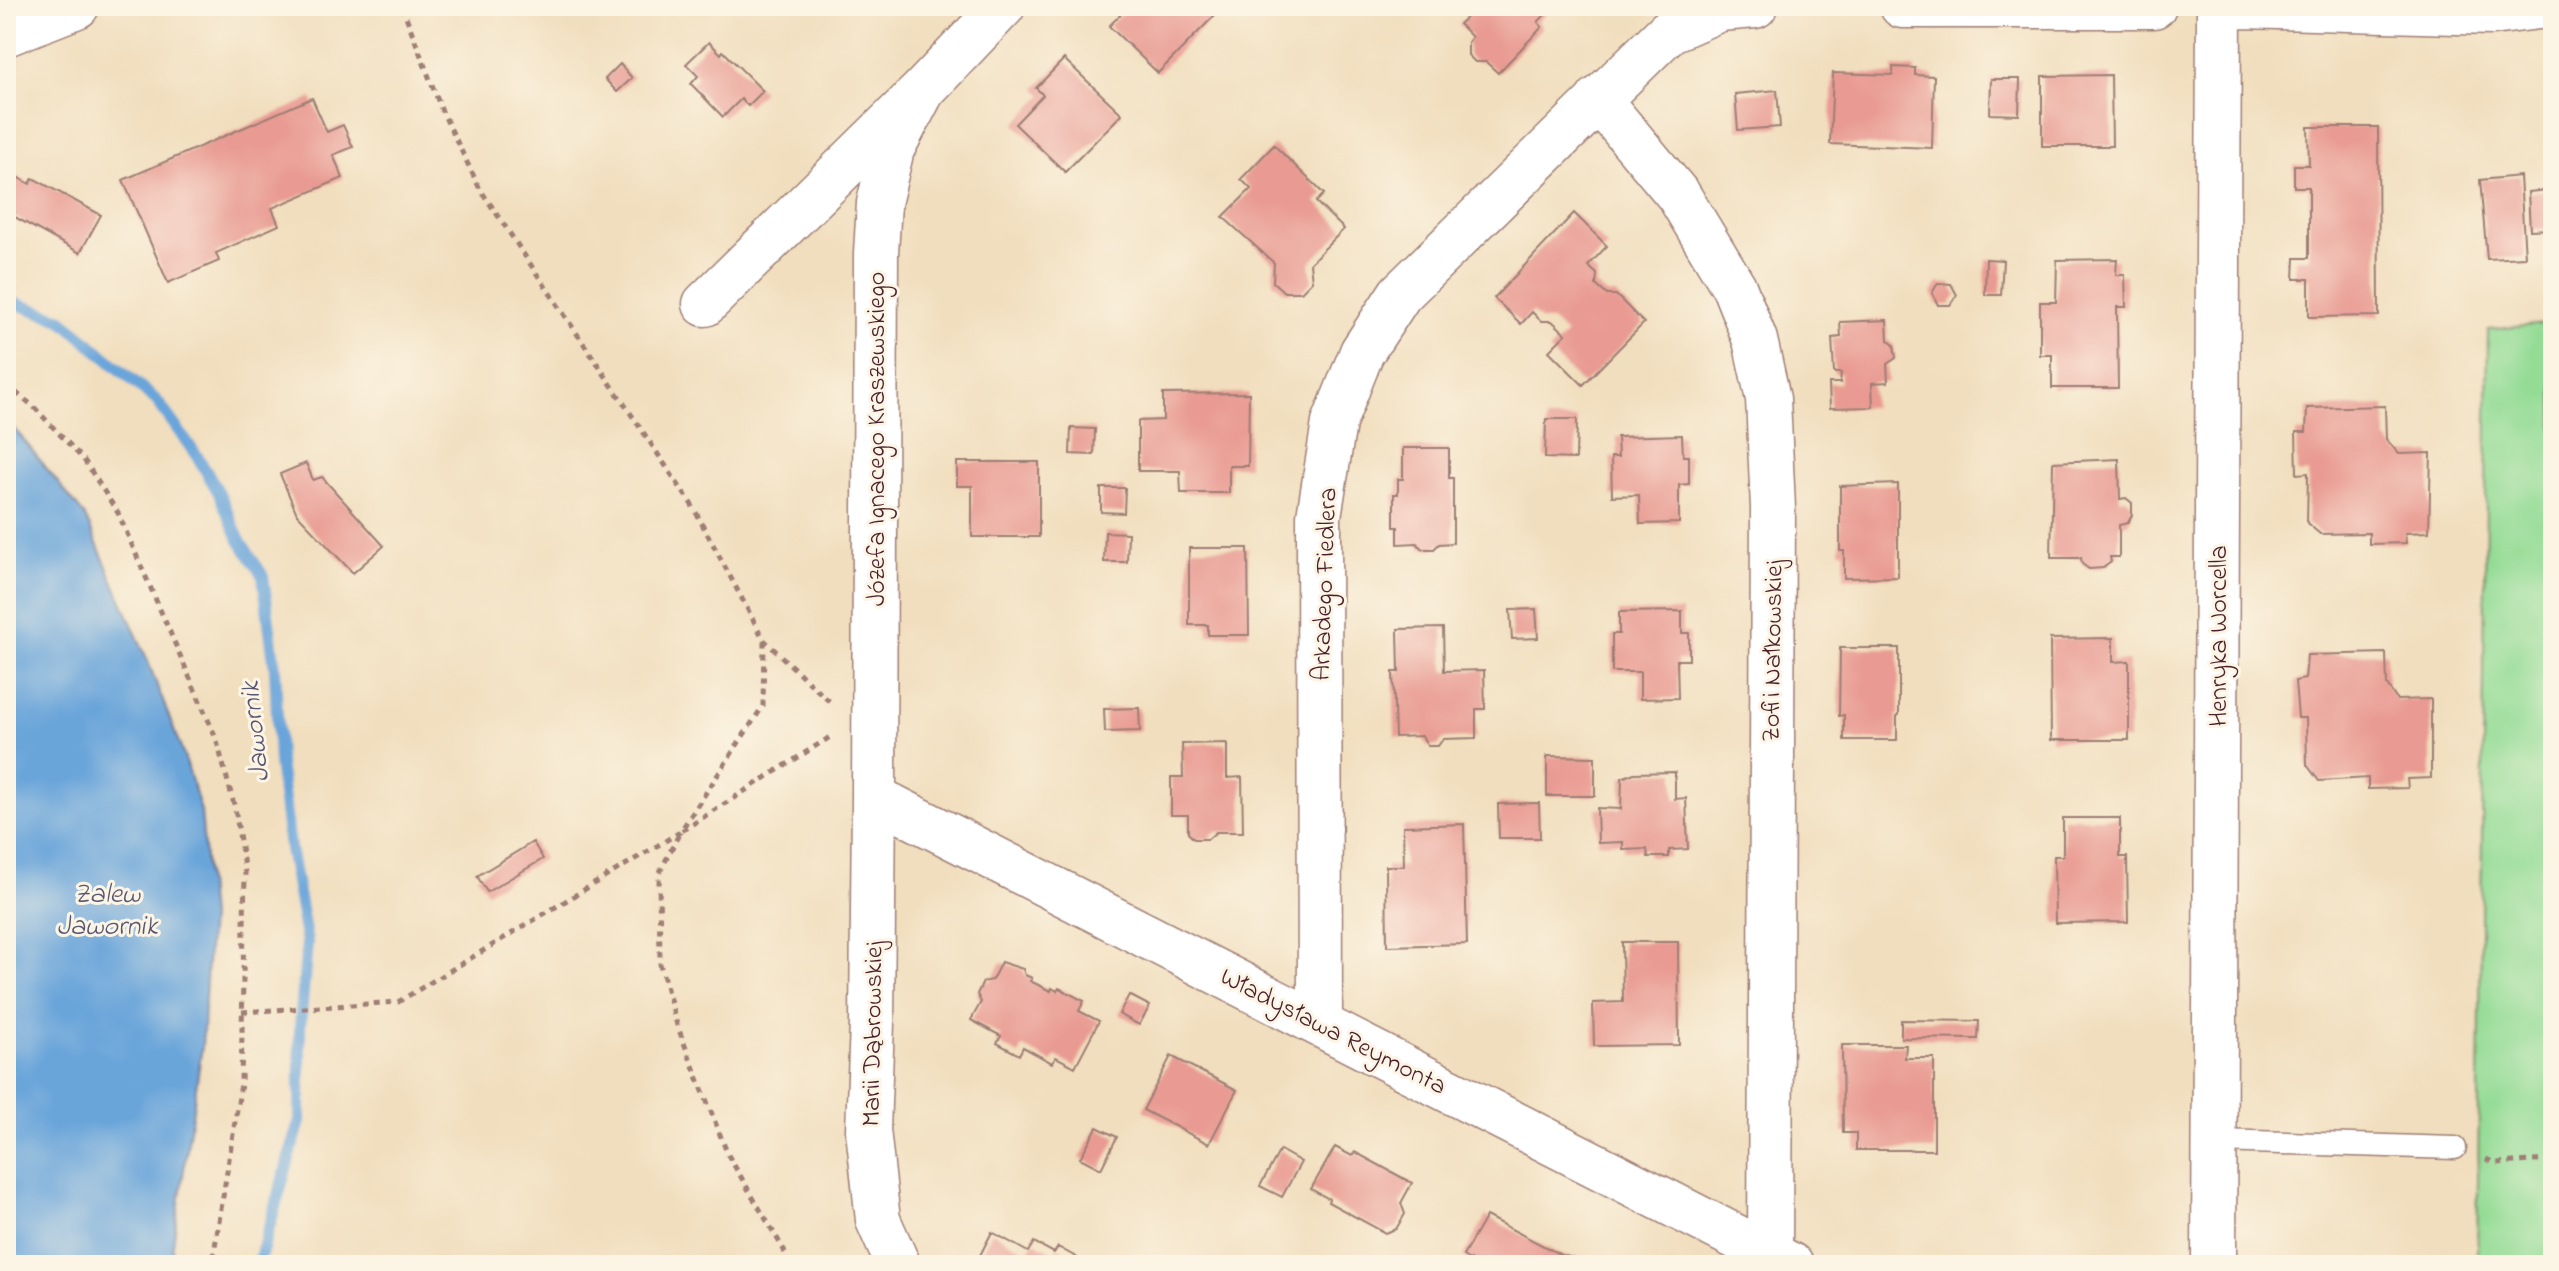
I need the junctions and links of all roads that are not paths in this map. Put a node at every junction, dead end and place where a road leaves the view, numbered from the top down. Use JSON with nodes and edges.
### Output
{"nodes":[{"id":1,"x":77,"y":6,"type":"edge"},
{"id":2,"x":1003,"y":6,"type":"edge"},
{"id":3,"x":1755,"y":6,"type":"edge"},
{"id":4,"x":1902,"y":6,"type":"edge"},
{"id":5,"x":2154,"y":6,"type":"edge"},
{"id":6,"x":2219,"y":6,"type":"edge"},
{"id":7,"x":2240,"y":6,"type":"edge"},
{"id":8,"x":2546,"y":6,"type":"edge"},
{"id":9,"x":6,"y":34,"type":"edge"},
{"id":10,"x":923,"y":90,"type":"junction"},
{"id":11,"x":1598,"y":99,"type":"junction"},
{"id":12,"x":705,"y":304,"type":"dead end"},
{"id":13,"x":874,"y":797,"type":"junction"},
{"id":14,"x":1320,"y":1023,"type":"junction"},
{"id":15,"x":2216,"y":1141,"type":"junction"},
{"id":16,"x":2455,"y":1148,"type":"road end"},
{"id":17,"x":1780,"y":1259,"type":"edge"},
{"id":18,"x":898,"y":1265,"type":"edge"},
{"id":19,"x":2214,"y":1265,"type":"edge"}],
"edges":[{"from":1,"to":9,"type":"street"},
{"from":2,"to":10,"type":"street","name":"Józefa Ignacego Kraszewskiego"},
{"from":3,"to":11,"type":"street","name":"Arkadego Fiedlera"},
{"from":4,"to":5,"type":"street"},
{"from":6,"to":15,"type":"street","name":"Henryka Worcella"},
{"from":7,"to":8,"type":"street"},
{"from":10,"to":12,"type":"street","name":"Józefa Ignacego Kraszewskiego"},
{"from":10,"to":13,"type":"street","name":"Józefa Ignacego Kraszewskiego"},
{"from":11,"to":14,"type":"street","name":"Arkadego Fiedlera"},
{"from":11,"to":17,"type":"street","name":"Zofii Nałkowskiej"},
{"from":13,"to":14,"type":"street","name":"Władysława Reymonta"},
{"from":13,"to":18,"type":"street","name":"Marii Dąbrowskiej"},
{"from":14,"to":17,"type":"street","name":"Władysława Reymonta"},
{"from":15,"to":16,"type":"lane"},
{"from":15,"to":19,"type":"street","name":"Henryka Worcella"}]}
